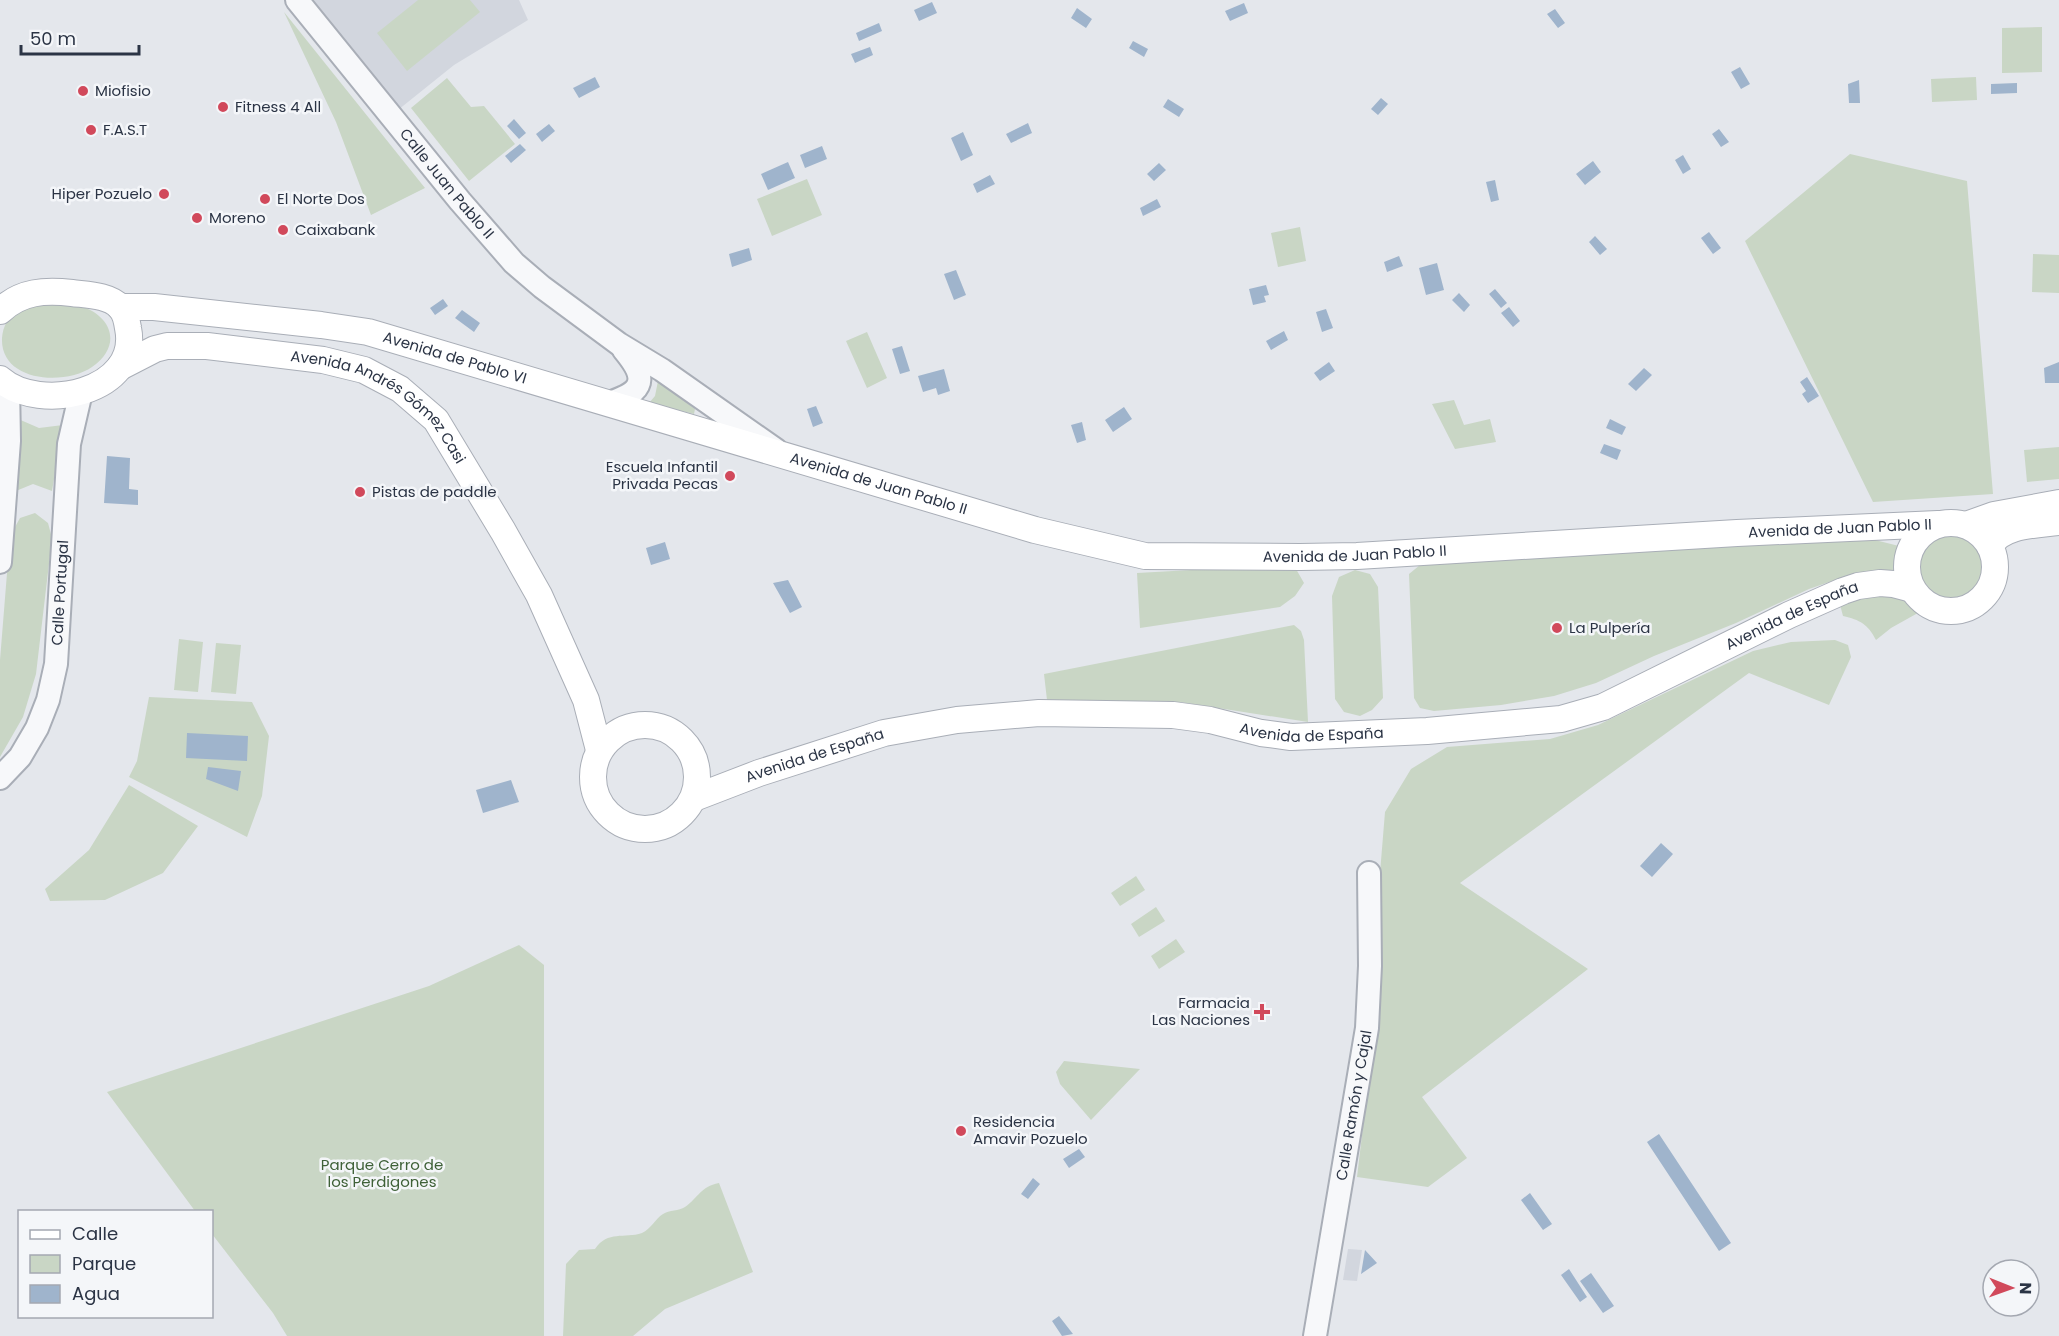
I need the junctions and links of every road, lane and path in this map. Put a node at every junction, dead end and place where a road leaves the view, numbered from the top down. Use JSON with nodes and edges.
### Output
{"nodes":[{"id":1,"x":297,"y":0,"type":"edge"},
{"id":2,"x":0,"y":291,"type":"edge"},
{"id":3,"x":28,"y":293,"type":"junction"},
{"id":4,"x":120,"y":307,"type":"junction"},
{"id":5,"x":0,"y":311,"type":"edge"},
{"id":6,"x":619,"y":344,"type":"junction"},
{"id":7,"x":120,"y":367,"type":"junction"},
{"id":8,"x":4,"y":382,"type":"edge"},
{"id":9,"x":81,"y":392,"type":"junction"},
{"id":10,"x":609,"y":403,"type":"junction"},
{"id":11,"x":782,"y":454,"type":"junction"},
{"id":12,"x":2059,"y":503,"type":"edge"},
{"id":13,"x":2059,"y":522,"type":"edge"},
{"id":14,"x":1938,"y":524,"type":"junction"},
{"id":15,"x":1966,"y":525,"type":"junction"},
{"id":16,"x":1990,"y":546,"type":"junction"},
{"id":17,"x":0,"y":562,"type":"edge"},
{"id":18,"x":1912,"y":589,"type":"junction"},
{"id":19,"x":599,"y":750,"type":"junction"},
{"id":20,"x":0,"y":778,"type":"edge"},
{"id":21,"x":694,"y":798,"type":"junction"},
{"id":22,"x":1369,"y":873,"type":"dead end"},
{"id":23,"x":1315,"y":1336,"type":"edge"}],
"edges":[{"from":1,"to":6,"type":"street","name":"Calle Juan Pablo II"},
{"from":2,"to":3,"type":"main road"},
{"from":3,"to":4,"type":"main road"},
{"from":3,"to":5,"type":"main road"},
{"from":4,"to":7,"type":"main road"},
{"from":4,"to":10,"type":"main road","name":"Avenida de Pablo VI"},
{"from":6,"to":10,"type":"street","name":"Calle Juan Pablo II"},
{"from":6,"to":11,"type":"street","name":"Calle Juan Pablo II"},
{"from":7,"to":9,"type":"main road","name":"Avenida Andrés Gómez Casi"},
{"from":7,"to":19,"type":"main road","name":"Avenida Andrés Gómez Casi"},
{"from":8,"to":9,"type":"main road"},
{"from":8,"to":17,"type":"street"},
{"from":9,"to":20,"type":"street","name":"Calle Portugal"},
{"from":10,"to":11,"type":"main road","name":"Avenida de Pablo VI"},
{"from":11,"to":14,"type":"main road","name":"Avenida de Juan Pablo II"},
{"from":12,"to":15,"type":"main road"},
{"from":13,"to":16,"type":"main road"},
{"from":14,"to":15,"type":"main road"},
{"from":14,"to":18,"type":"main road"},
{"from":15,"to":16,"type":"main road"},
{"from":16,"to":18,"type":"main road"},
{"from":18,"to":21,"type":"main road","name":"Avenida de España"},
{"from":19,"to":21,"type":"main road"},
{"from":19,"to":21,"type":"main road"},
{"from":22,"to":23,"type":"street","name":"Calle Ramón y Cajal"}]}
